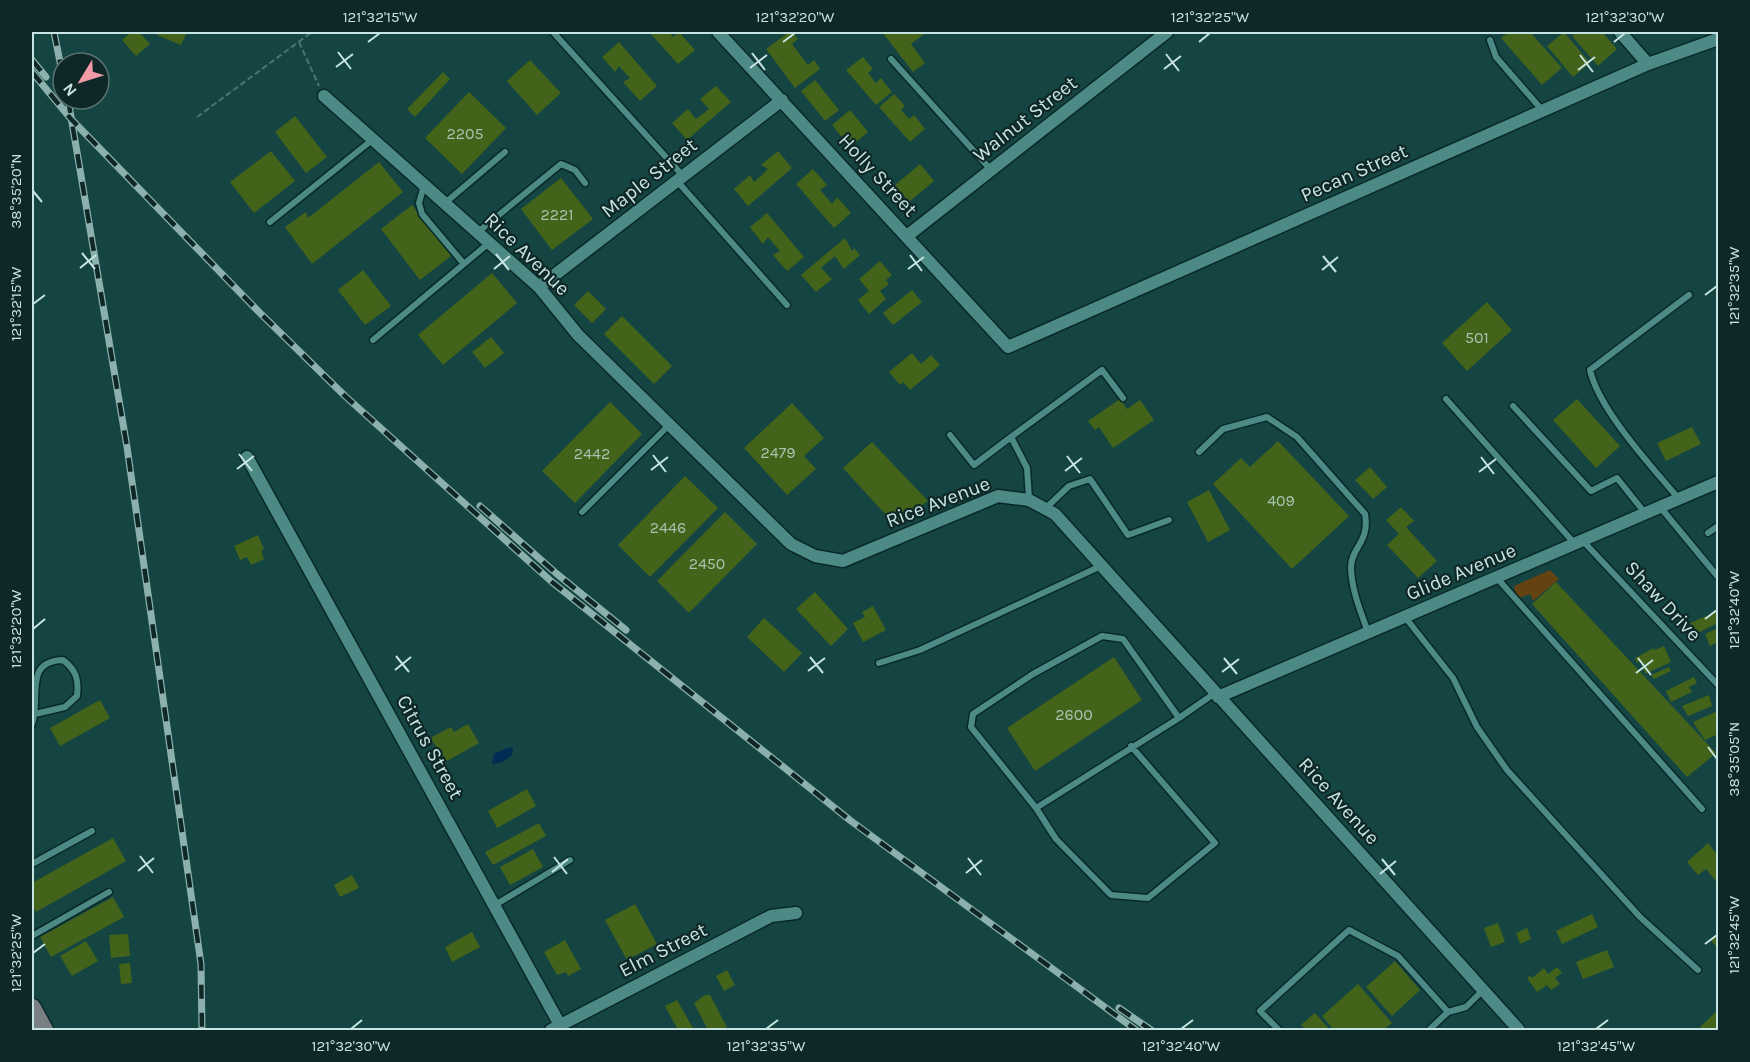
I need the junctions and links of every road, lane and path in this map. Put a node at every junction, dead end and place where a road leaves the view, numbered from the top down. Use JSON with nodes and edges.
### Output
{"nodes":[{"id":1,"x":312,"y":32,"type":"edge"},
{"id":2,"x":553,"y":32,"type":"edge"},
{"id":3,"x":718,"y":32,"type":"edge"},
{"id":4,"x":1167,"y":32,"type":"edge"},
{"id":5,"x":1620,"y":32,"type":"edge"},
{"id":6,"x":1719,"y":39,"type":"edge"},
{"id":7,"x":1490,"y":40,"type":"dead end"},
{"id":8,"x":299,"y":42,"type":"junction"},
{"id":9,"x":891,"y":59,"type":"dead end"},
{"id":10,"x":1648,"y":64,"type":"junction"},
{"id":11,"x":324,"y":96,"type":"joint"},
{"id":12,"x":782,"y":100,"type":"junction"},
{"id":13,"x":1543,"y":111,"type":"junction"},
{"id":14,"x":197,"y":117,"type":"dead end"},
{"id":15,"x":373,"y":139,"type":"junction"},
{"id":16,"x":505,"y":152,"type":"dead end"},
{"id":17,"x":991,"y":170,"type":"junction"},
{"id":18,"x":680,"y":179,"type":"junction"},
{"id":19,"x":585,"y":183,"type":"dead end"},
{"id":20,"x":424,"y":185,"type":"junction"},
{"id":21,"x":444,"y":203,"type":"junction"},
{"id":22,"x":270,"y":222,"type":"dead end"},
{"id":23,"x":477,"y":232,"type":"junction"},
{"id":24,"x":907,"y":236,"type":"junction"},
{"id":25,"x":489,"y":243,"type":"junction"},
{"id":26,"x":464,"y":264,"type":"junction"},
{"id":27,"x":539,"y":288,"type":"junction"},
{"id":28,"x":1689,"y":295,"type":"dead end"},
{"id":29,"x":787,"y":305,"type":"dead end"},
{"id":30,"x":373,"y":340,"type":"dead end"},
{"id":31,"x":1008,"y":346,"type":"joint"},
{"id":32,"x":1123,"y":398,"type":"dead end"},
{"id":33,"x":1446,"y":399,"type":"dead end"},
{"id":34,"x":1513,"y":406,"type":"dead end"},
{"id":35,"x":669,"y":424,"type":"junction"},
{"id":36,"x":950,"y":435,"type":"dead end"},
{"id":37,"x":1011,"y":438,"type":"junction"},
{"id":38,"x":1199,"y":452,"type":"dead end"},
{"id":39,"x":247,"y":457,"type":"dead end"},
{"id":40,"x":1719,"y":482,"type":"edge"},
{"id":41,"x":1029,"y":500,"type":"junction"},
{"id":42,"x":1679,"y":500,"type":"junction"},
{"id":43,"x":1046,"y":508,"type":"junction"},
{"id":44,"x":1661,"y":508,"type":"junction"},
{"id":45,"x":582,"y":512,"type":"dead end"},
{"id":46,"x":1645,"y":513,"type":"junction"},
{"id":47,"x":1169,"y":520,"type":"dead end"},
{"id":48,"x":1719,"y":526,"type":"edge"},
{"id":49,"x":1708,"y":533,"type":"dead end"},
{"id":50,"x":1579,"y":543,"type":"junction"},
{"id":51,"x":1102,"y":566,"type":"junction"},
{"id":52,"x":1719,"y":577,"type":"edge"},
{"id":53,"x":1497,"y":578,"type":"junction"},
{"id":54,"x":1404,"y":617,"type":"junction"},
{"id":55,"x":1369,"y":633,"type":"junction"},
{"id":56,"x":879,"y":663,"type":"dead end"},
{"id":57,"x":1719,"y":685,"type":"edge"},
{"id":58,"x":1217,"y":695,"type":"junction"},
{"id":59,"x":35,"y":714,"type":"junction"},
{"id":60,"x":1179,"y":717,"type":"junction"},
{"id":61,"x":32,"y":724,"type":"edge"},
{"id":62,"x":1131,"y":746,"type":"junction"},
{"id":63,"x":1036,"y":808,"type":"junction"},
{"id":64,"x":1702,"y":809,"type":"dead end"},
{"id":65,"x":92,"y":831,"type":"dead end"},
{"id":66,"x":570,"y":860,"type":"dead end"},
{"id":67,"x":32,"y":864,"type":"edge"},
{"id":68,"x":108,"y":892,"type":"dead end"},
{"id":69,"x":495,"y":906,"type":"junction"},
{"id":70,"x":796,"y":913,"type":"dead end"},
{"id":71,"x":32,"y":936,"type":"edge"},
{"id":72,"x":1698,"y":970,"type":"dead end"},
{"id":73,"x":1483,"y":990,"type":"junction"},
{"id":74,"x":32,"y":1008,"type":"edge"},
{"id":75,"x":1448,"y":1012,"type":"junction"},
{"id":76,"x":555,"y":1028,"type":"edge"},
{"id":77,"x":44,"y":1030,"type":"edge"},
{"id":78,"x":1279,"y":1030,"type":"edge"},
{"id":79,"x":1429,"y":1030,"type":"edge"},
{"id":80,"x":1520,"y":1030,"type":"edge"}],
"edges":[{"from":1,"to":8,"type":"path"},
{"from":2,"to":18,"type":"lane"},
{"from":3,"to":12,"type":"street","name":"Holly Street"},
{"from":4,"to":17,"type":"street","name":"Walnut Street"},
{"from":5,"to":10,"type":"street"},
{"from":6,"to":10,"type":"street","name":"Pecan Street"},
{"from":7,"to":13,"type":"lane"},
{"from":8,"to":11,"type":"path"},
{"from":8,"to":14,"type":"path"},
{"from":9,"to":17,"type":"lane"},
{"from":10,"to":13,"type":"street","name":"Pecan Street"},
{"from":11,"to":15,"type":"street","name":"Rice Avenue"},
{"from":12,"to":18,"type":"street","name":"Maple Street"},
{"from":12,"to":24,"type":"street","name":"Holly Street"},
{"from":13,"to":31,"type":"street","name":"Pecan Street"},
{"from":15,"to":20,"type":"street","name":"Rice Avenue"},
{"from":15,"to":22,"type":"lane"},
{"from":16,"to":21,"type":"lane"},
{"from":17,"to":24,"type":"street","name":"Walnut Street"},
{"from":18,"to":27,"type":"street","name":"Maple Street"},
{"from":18,"to":29,"type":"lane"},
{"from":19,"to":23,"type":"lane"},
{"from":20,"to":21,"type":"street","name":"Rice Avenue"},
{"from":20,"to":26,"type":"lane"},
{"from":21,"to":23,"type":"street","name":"Rice Avenue"},
{"from":23,"to":25,"type":"street","name":"Rice Avenue"},
{"from":24,"to":31,"type":"street","name":"Holly Street"},
{"from":25,"to":26,"type":"lane"},
{"from":25,"to":27,"type":"street","name":"Rice Avenue"},
{"from":26,"to":30,"type":"lane"},
{"from":27,"to":35,"type":"street","name":"Rice Avenue"},
{"from":28,"to":42,"type":"lane"},
{"from":32,"to":37,"type":"lane"},
{"from":33,"to":50,"type":"lane","name":"Shaw Drive"},
{"from":34,"to":46,"type":"lane"},
{"from":35,"to":41,"type":"street","name":"Rice Avenue"},
{"from":35,"to":45,"type":"lane"},
{"from":36,"to":37,"type":"lane"},
{"from":37,"to":41,"type":"lane"},
{"from":38,"to":55,"type":"lane"},
{"from":39,"to":69,"type":"street","name":"Citrus Street"},
{"from":40,"to":42,"type":"street","name":"Glide Avenue"},
{"from":41,"to":43,"type":"street","name":"Rice Avenue"},
{"from":42,"to":44,"type":"street","name":"Glide Avenue"},
{"from":43,"to":47,"type":"lane"},
{"from":43,"to":51,"type":"street","name":"Rice Avenue"},
{"from":44,"to":46,"type":"street","name":"Glide Avenue"},
{"from":44,"to":52,"type":"lane"},
{"from":46,"to":50,"type":"street","name":"Glide Avenue"},
{"from":48,"to":49,"type":"lane"},
{"from":50,"to":53,"type":"street","name":"Glide Avenue"},
{"from":50,"to":57,"type":"lane","name":"Shaw Drive"},
{"from":51,"to":56,"type":"lane"},
{"from":51,"to":58,"type":"street","name":"Rice Avenue"},
{"from":53,"to":54,"type":"street","name":"Glide Avenue"},
{"from":53,"to":64,"type":"lane"},
{"from":54,"to":55,"type":"street","name":"Glide Avenue"},
{"from":54,"to":72,"type":"lane"},
{"from":55,"to":58,"type":"street","name":"Glide Avenue"},
{"from":58,"to":60,"type":"lane"},
{"from":58,"to":73,"type":"street","name":"Rice Avenue"},
{"from":59,"to":59,"type":"lane"},
{"from":59,"to":61,"type":"lane"},
{"from":60,"to":62,"type":"lane"},
{"from":60,"to":63,"type":"lane"},
{"from":62,"to":63,"type":"lane"},
{"from":62,"to":63,"type":"lane"},
{"from":65,"to":67,"type":"lane"},
{"from":66,"to":69,"type":"lane"},
{"from":68,"to":71,"type":"lane"},
{"from":69,"to":76,"type":"street","name":"Citrus Street"},
{"from":70,"to":76,"type":"street","name":"Elm Street"},
{"from":73,"to":75,"type":"lane"},
{"from":73,"to":80,"type":"street","name":"Rice Avenue"},
{"from":74,"to":77,"type":"main road"},
{"from":75,"to":78,"type":"lane"},
{"from":75,"to":79,"type":"lane"}]}
